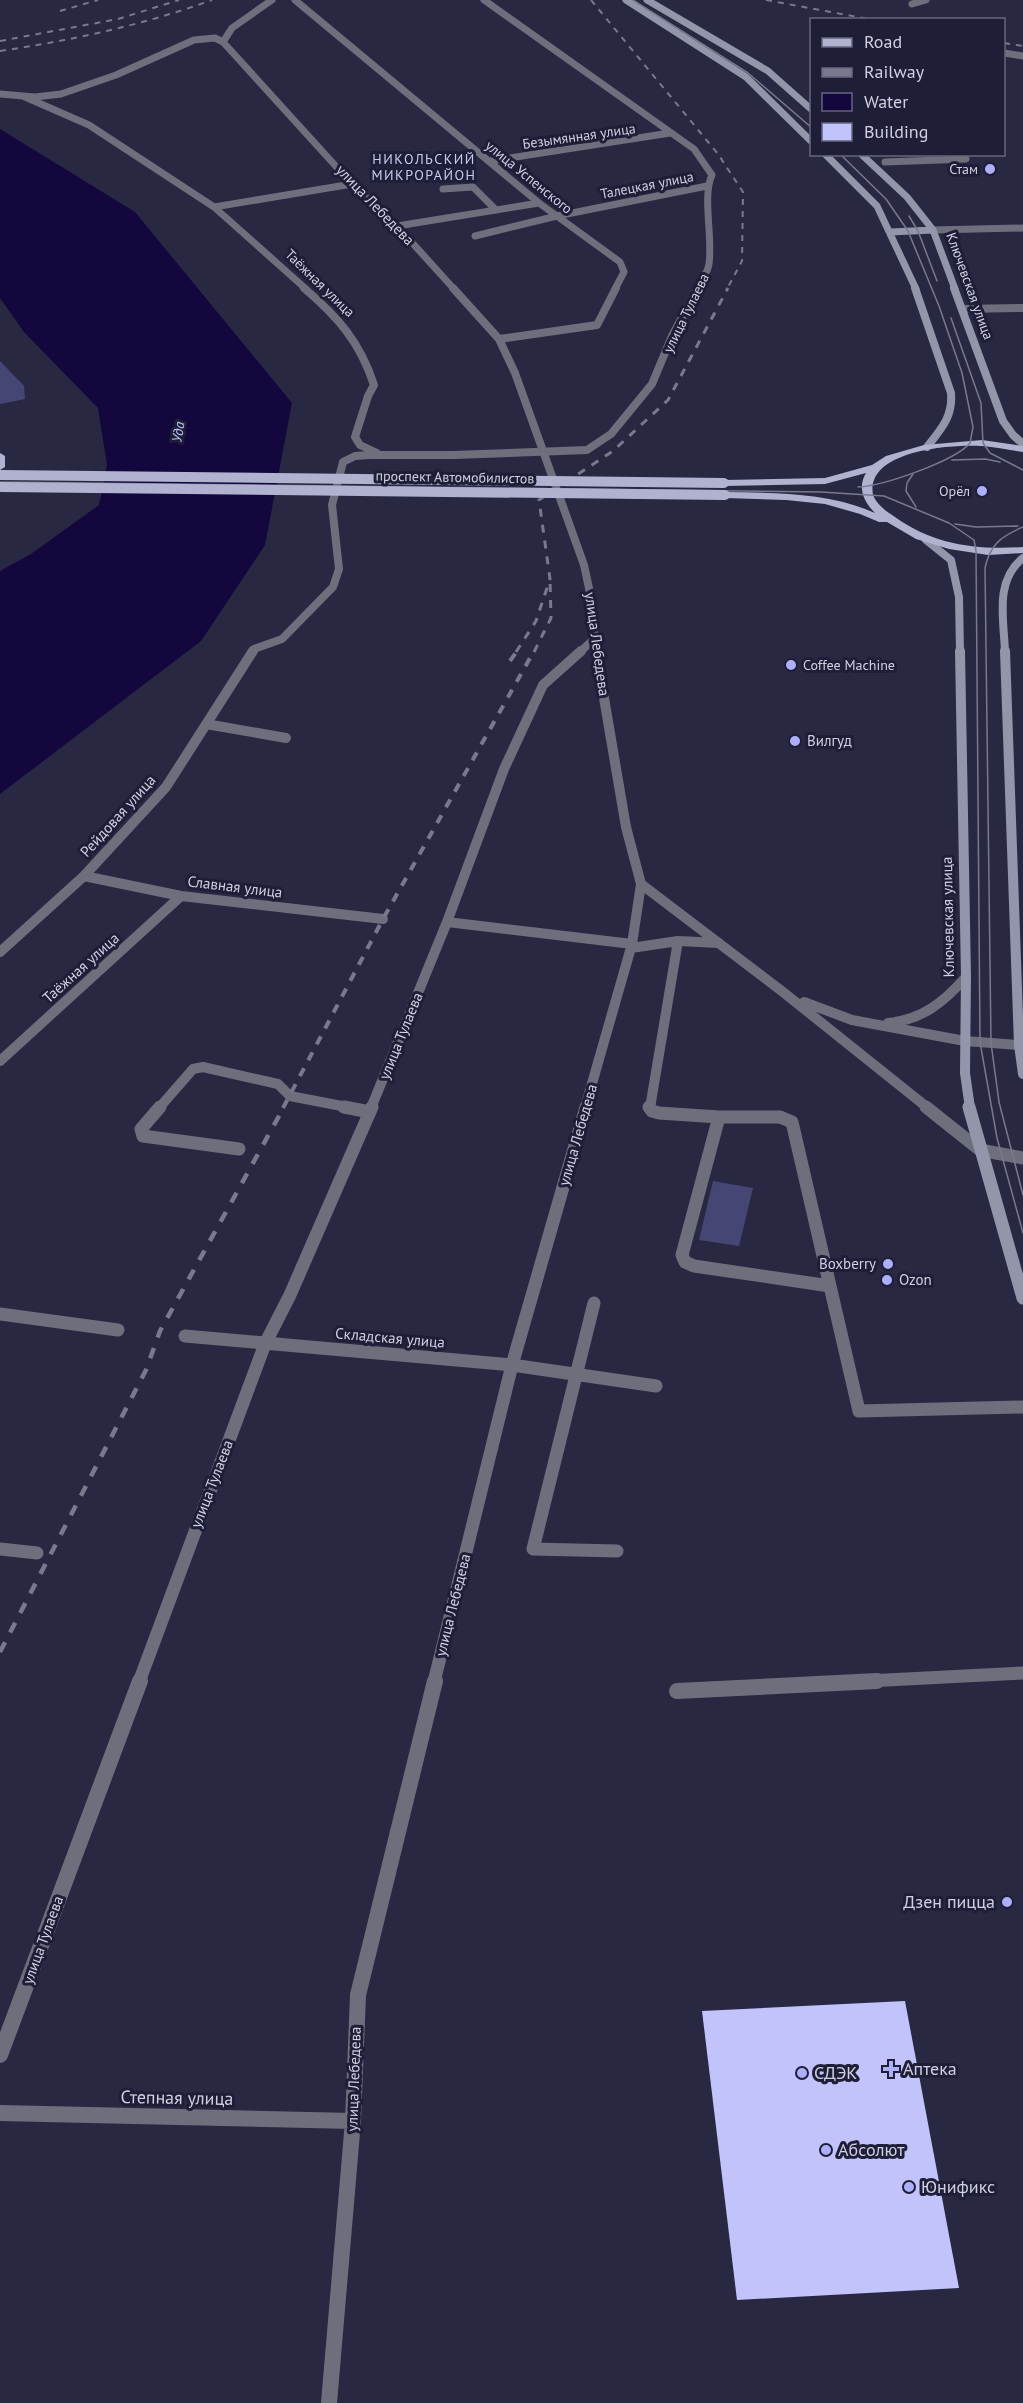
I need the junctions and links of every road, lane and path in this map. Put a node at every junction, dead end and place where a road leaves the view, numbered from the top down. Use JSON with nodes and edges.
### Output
{"nodes":[{"id":1,"x":279,"y":0,"type":"edge"},
{"id":2,"x":295,"y":0,"type":"edge"},
{"id":3,"x":484,"y":0,"type":"edge"},
{"id":4,"x":626,"y":0,"type":"edge"},
{"id":5,"x":647,"y":0,"type":"edge"},
{"id":6,"x":926,"y":0,"type":"edge"},
{"id":7,"x":271,"y":1,"type":"edge"},
{"id":8,"x":912,"y":4,"type":"dead end"},
{"id":9,"x":223,"y":42,"type":"junction"},
{"id":10,"x":1005,"y":53,"type":"edge"},
{"id":11,"x":1023,"y":56,"type":"edge"},
{"id":12,"x":0,"y":94,"type":"edge"},
{"id":13,"x":25,"y":97,"type":"junction"},
{"id":14,"x":810,"y":108,"type":"edge"},
{"id":15,"x":670,"y":133,"type":"junction"},
{"id":16,"x":810,"y":140,"type":"edge"},
{"id":17,"x":827,"y":156,"type":"edge"},
{"id":18,"x":863,"y":156,"type":"edge"},
{"id":19,"x":966,"y":159,"type":"dead end"},
{"id":20,"x":490,"y":161,"type":"junction"},
{"id":21,"x":885,"y":162,"type":"dead end"},
{"id":22,"x":352,"y":184,"type":"junction"},
{"id":23,"x":706,"y":186,"type":"junction"},
{"id":24,"x":443,"y":189,"type":"dead end"},
{"id":25,"x":539,"y":203,"type":"junction"},
{"id":26,"x":214,"y":207,"type":"junction"},
{"id":27,"x":496,"y":210,"type":"junction"},
{"id":28,"x":557,"y":216,"type":"junction"},
{"id":29,"x":397,"y":226,"type":"junction"},
{"id":30,"x":1023,"y":228,"type":"edge"},
{"id":31,"x":933,"y":230,"type":"junction"},
{"id":32,"x":891,"y":232,"type":"junction"},
{"id":33,"x":475,"y":236,"type":"dead end"},
{"id":34,"x":1023,"y":308,"type":"edge"},
{"id":35,"x":963,"y":309,"type":"junction"},
{"id":36,"x":500,"y":339,"type":"junction"},
{"id":37,"x":1023,"y":444,"type":"edge"},
{"id":38,"x":927,"y":447,"type":"junction"},
{"id":39,"x":1023,"y":449,"type":"edge"},
{"id":40,"x":543,"y":452,"type":"junction"},
{"id":41,"x":381,"y":455,"type":"junction"},
{"id":42,"x":0,"y":456,"type":"edge"},
{"id":43,"x":0,"y":467,"type":"edge"},
{"id":44,"x":874,"y":468,"type":"junction"},
{"id":45,"x":0,"y":475,"type":"edge"},
{"id":46,"x":0,"y":487,"type":"edge"},
{"id":47,"x":904,"y":530,"type":"junction"},
{"id":48,"x":926,"y":540,"type":"junction"},
{"id":49,"x":1023,"y":550,"type":"edge"},
{"id":50,"x":1023,"y":558,"type":"edge"},
{"id":51,"x":594,"y":639,"type":"junction"},
{"id":52,"x":254,"y":649,"type":"joint"},
{"id":53,"x":206,"y":724,"type":"junction"},
{"id":54,"x":286,"y":738,"type":"dead end"},
{"id":55,"x":84,"y":876,"type":"junction"},
{"id":56,"x":642,"y":884,"type":"junction"},
{"id":57,"x":181,"y":896,"type":"junction"},
{"id":58,"x":383,"y":919,"type":"dead end"},
{"id":59,"x":447,"y":922,"type":"junction"},
{"id":60,"x":678,"y":941,"type":"junction"},
{"id":61,"x":719,"y":943,"type":"junction"},
{"id":62,"x":632,"y":946,"type":"junction"},
{"id":63,"x":0,"y":952,"type":"edge"},
{"id":64,"x":966,"y":977,"type":"junction"},
{"id":65,"x":783,"y":992,"type":"junction"},
{"id":66,"x":873,"y":1024,"type":"junction"},
{"id":67,"x":965,"y":1041,"type":"junction"},
{"id":68,"x":1019,"y":1045,"type":"junction"},
{"id":69,"x":0,"y":1061,"type":"edge"},
{"id":70,"x":1023,"y":1074,"type":"edge"},
{"id":71,"x":370,"y":1112,"type":"junction"},
{"id":72,"x":719,"y":1117,"type":"junction"},
{"id":73,"x":239,"y":1149,"type":"dead end"},
{"id":74,"x":980,"y":1150,"type":"junction"},
{"id":75,"x":1023,"y":1158,"type":"edge"},
{"id":76,"x":830,"y":1286,"type":"junction"},
{"id":77,"x":1023,"y":1298,"type":"edge"},
{"id":78,"x":594,"y":1304,"type":"dead end"},
{"id":79,"x":0,"y":1314,"type":"edge"},
{"id":80,"x":118,"y":1330,"type":"dead end"},
{"id":81,"x":185,"y":1336,"type":"dead end"},
{"id":82,"x":265,"y":1344,"type":"junction"},
{"id":83,"x":512,"y":1365,"type":"junction"},
{"id":84,"x":576,"y":1375,"type":"junction"},
{"id":85,"x":656,"y":1386,"type":"dead end"},
{"id":86,"x":1023,"y":1407,"type":"edge"},
{"id":87,"x":0,"y":1549,"type":"edge"},
{"id":88,"x":617,"y":1551,"type":"dead end"},
{"id":89,"x":37,"y":1553,"type":"dead end"},
{"id":90,"x":1023,"y":1673,"type":"edge"},
{"id":91,"x":677,"y":1691,"type":"dead end"},
{"id":92,"x":0,"y":2055,"type":"edge"},
{"id":93,"x":0,"y":2113,"type":"edge"},
{"id":94,"x":353,"y":2121,"type":"junction"},
{"id":95,"x":329,"y":2403,"type":"edge"}],
"edges":[{"from":1,"to":7,"type":"street"},
{"from":2,"to":20,"type":"street","name":"улица Успенского"},
{"from":3,"to":15,"type":"street","name":"улица Тулаева"},
{"from":4,"to":16,"type":"main road"},
{"from":5,"to":14,"type":"main road"},
{"from":6,"to":8,"type":"street"},
{"from":7,"to":9,"type":"street"},
{"from":9,"to":13,"type":"street"},
{"from":9,"to":22,"type":"street","name":"улица Лебедева"},
{"from":10,"to":11,"type":"street"},
{"from":12,"to":13,"type":"street"},
{"from":13,"to":26,"type":"street","name":"Таёжная улица"},
{"from":15,"to":20,"type":"street","name":"Безымянная улица"},
{"from":15,"to":23,"type":"street","name":"улица Тулаева"},
{"from":17,"to":32,"type":"main road"},
{"from":18,"to":31,"type":"main road","name":"Ключевская улица"},
{"from":19,"to":21,"type":"street"},
{"from":20,"to":25,"type":"street","name":"улица Успенского"},
{"from":22,"to":26,"type":"street"},
{"from":22,"to":29,"type":"street","name":"улица Лебедева"},
{"from":23,"to":28,"type":"street","name":"Талецкая улица"},
{"from":23,"to":40,"type":"street","name":"улица Тулаева"},
{"from":24,"to":27,"type":"street"},
{"from":25,"to":27,"type":"street"},
{"from":25,"to":28,"type":"street","name":"улица Успенского"},
{"from":26,"to":41,"type":"street","name":"Таёжная улица"},
{"from":27,"to":29,"type":"street"},
{"from":28,"to":33,"type":"street","name":"Талецкая улица"},
{"from":28,"to":36,"type":"street","name":"улица Успенского"},
{"from":29,"to":36,"type":"street","name":"улица Лебедева"},
{"from":30,"to":31,"type":"street"},
{"from":31,"to":32,"type":"main road"},
{"from":31,"to":35,"type":"main road","name":"Ключевская улица"},
{"from":32,"to":38,"type":"main road"},
{"from":34,"to":35,"type":"street"},
{"from":35,"to":37,"type":"main road","name":"Ключевская улица"},
{"from":36,"to":40,"type":"street","name":"улица Лебедева"},
{"from":38,"to":39,"type":"main road","name":"проспект Автомобилистов"},
{"from":38,"to":44,"type":"main road","name":"проспект Автомобилистов"},
{"from":40,"to":41,"type":"street","name":"улица Тулаева"},
{"from":40,"to":51,"type":"street","name":"улица Лебедева"},
{"from":41,"to":52,"type":"street","name":"улица Тулаева"},
{"from":42,"to":43,"type":"main road"},
{"from":44,"to":45,"type":"main road","name":"проспект Автомобилистов","bridge":true},
{"from":44,"to":47,"type":"main road"},
{"from":46,"to":47,"type":"main road","name":"проспект Автомобилистов","bridge":true},
{"from":47,"to":48,"type":"main road"},
{"from":48,"to":49,"type":"main road"},
{"from":48,"to":64,"type":"main road","name":"Ключевская улица"},
{"from":50,"to":68,"type":"main road"},
{"from":51,"to":56,"type":"street","name":"улица Лебедева"},
{"from":51,"to":59,"type":"street","name":"улица Тулаева"},
{"from":52,"to":53,"type":"street","name":"Рейдовая улица"},
{"from":53,"to":54,"type":"street"},
{"from":53,"to":55,"type":"street","name":"Рейдовая улица"},
{"from":55,"to":57,"type":"street","name":"Славная улица"},
{"from":55,"to":63,"type":"street","name":"Рейдовая улица"},
{"from":56,"to":61,"type":"street"},
{"from":56,"to":62,"type":"street","name":"улица Лебедева"},
{"from":57,"to":58,"type":"street","name":"Славная улица"},
{"from":57,"to":69,"type":"street","name":"Таёжная улица"},
{"from":59,"to":62,"type":"street"},
{"from":59,"to":71,"type":"street","name":"улица Тулаева"},
{"from":60,"to":61,"type":"street"},
{"from":60,"to":62,"type":"street"},
{"from":60,"to":72,"type":"street"},
{"from":61,"to":65,"type":"street"},
{"from":62,"to":83,"type":"street","name":"улица Лебедева"},
{"from":64,"to":66,"type":"street"},
{"from":64,"to":67,"type":"main road","name":"Ключевская улица"},
{"from":65,"to":66,"type":"street"},
{"from":65,"to":74,"type":"street"},
{"from":66,"to":67,"type":"street"},
{"from":67,"to":68,"type":"street"},
{"from":67,"to":74,"type":"main road","name":"Ключевская улица"},
{"from":68,"to":70,"type":"main road"},
{"from":71,"to":73,"type":"street"},
{"from":71,"to":82,"type":"street","name":"улица Тулаева"},
{"from":72,"to":76,"type":"street"},
{"from":72,"to":76,"type":"street"},
{"from":74,"to":75,"type":"street"},
{"from":74,"to":77,"type":"main road","name":"Ключевская улица"},
{"from":76,"to":86,"type":"street"},
{"from":78,"to":84,"type":"street"},
{"from":79,"to":80,"type":"street"},
{"from":81,"to":82,"type":"street","name":"Складская улица"},
{"from":82,"to":83,"type":"street","name":"Складская улица"},
{"from":82,"to":92,"type":"street","name":"улица Тулаева"},
{"from":83,"to":84,"type":"street","name":"Складская улица"},
{"from":83,"to":94,"type":"street","name":"улица Лебедева"},
{"from":84,"to":85,"type":"street","name":"Складская улица"},
{"from":84,"to":88,"type":"street"},
{"from":87,"to":89,"type":"street"},
{"from":90,"to":91,"type":"street"},
{"from":93,"to":94,"type":"street","name":"Степная улица"},
{"from":94,"to":95,"type":"street","name":"улица Лебедева"}]}
